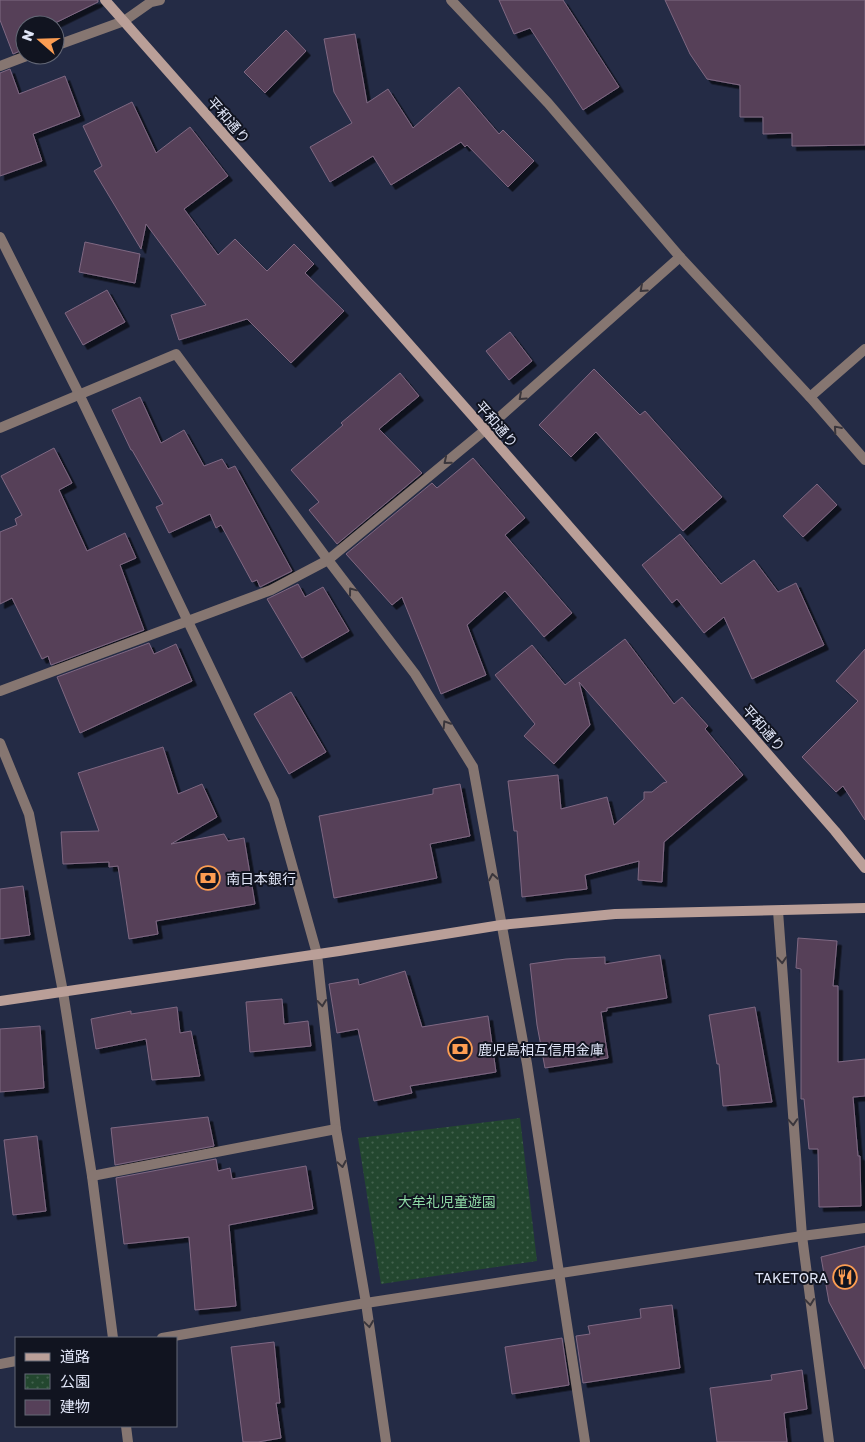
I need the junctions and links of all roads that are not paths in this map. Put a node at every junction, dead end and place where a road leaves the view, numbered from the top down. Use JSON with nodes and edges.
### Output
{"nodes":[{"id":1,"x":105,"y":0,"type":"edge"},
{"id":2,"x":160,"y":0,"type":"edge"},
{"id":3,"x":451,"y":0,"type":"edge"},
{"id":4,"x":124,"y":21,"type":"junction"},
{"id":5,"x":65,"y":42,"type":"edge"},
{"id":6,"x":15,"y":60,"type":"edge"},
{"id":7,"x":0,"y":66,"type":"edge"},
{"id":8,"x":0,"y":237,"type":"edge"},
{"id":9,"x":680,"y":257,"type":"junction"},
{"id":10,"x":865,"y":350,"type":"edge"},
{"id":11,"x":79,"y":394,"type":"junction"},
{"id":12,"x":810,"y":397,"type":"junction"},
{"id":13,"x":0,"y":428,"type":"edge"},
{"id":14,"x":485,"y":430,"type":"junction"},
{"id":15,"x":865,"y":460,"type":"edge"},
{"id":16,"x":328,"y":560,"type":"junction"},
{"id":17,"x":186,"y":621,"type":"junction"},
{"id":18,"x":0,"y":691,"type":"edge"},
{"id":19,"x":0,"y":743,"type":"edge"},
{"id":20,"x":865,"y":868,"type":"edge"},
{"id":21,"x":865,"y":908,"type":"edge"},
{"id":22,"x":778,"y":911,"type":"junction"},
{"id":23,"x":502,"y":925,"type":"junction"},
{"id":24,"x":317,"y":954,"type":"junction"},
{"id":25,"x":63,"y":992,"type":"junction"},
{"id":26,"x":0,"y":1001,"type":"edge"},
{"id":27,"x":336,"y":1129,"type":"junction"},
{"id":28,"x":92,"y":1176,"type":"junction"},
{"id":29,"x":865,"y":1228,"type":"edge"},
{"id":30,"x":802,"y":1236,"type":"junction"},
{"id":31,"x":559,"y":1274,"type":"junction"},
{"id":32,"x":366,"y":1303,"type":"junction"},
{"id":33,"x":113,"y":1337,"type":"edge"},
{"id":34,"x":168,"y":1337,"type":"edge"},
{"id":35,"x":15,"y":1361,"type":"edge"},
{"id":36,"x":0,"y":1364,"type":"edge"},
{"id":37,"x":126,"y":1427,"type":"edge"},
{"id":38,"x":128,"y":1442,"type":"edge"},
{"id":39,"x":386,"y":1442,"type":"edge"},
{"id":40,"x":585,"y":1442,"type":"edge"},
{"id":41,"x":828,"y":1442,"type":"edge"}],
"edges":[{"from":1,"to":4,"type":"street","name":"平和通り"},
{"from":2,"to":4,"type":"street"},
{"from":3,"to":9,"type":"street"},
{"from":4,"to":5,"type":"street"},
{"from":4,"to":14,"type":"street","name":"平和通り"},
{"from":6,"to":7,"type":"street"},
{"from":8,"to":11,"type":"street"},
{"from":9,"to":12,"type":"street"},
{"from":9,"to":14,"type":"street","one_way":true},
{"from":10,"to":12,"type":"street"},
{"from":11,"to":13,"type":"street"},
{"from":11,"to":16,"type":"street"},
{"from":11,"to":17,"type":"street"},
{"from":15,"to":12,"type":"street","one_way":true},
{"from":14,"to":16,"type":"street","one_way":true},
{"from":14,"to":20,"type":"street","name":"平和通り"},
{"from":16,"to":17,"type":"street"},
{"from":23,"to":16,"type":"street","one_way":true},
{"from":17,"to":18,"type":"street"},
{"from":17,"to":24,"type":"street"},
{"from":19,"to":25,"type":"street"},
{"from":21,"to":22,"type":"street"},
{"from":22,"to":23,"type":"street"},
{"from":22,"to":30,"type":"street","one_way":true},
{"from":23,"to":24,"type":"street"},
{"from":23,"to":31,"type":"street"},
{"from":24,"to":25,"type":"street"},
{"from":24,"to":27,"type":"street","one_way":true},
{"from":25,"to":26,"type":"street"},
{"from":25,"to":28,"type":"street"},
{"from":27,"to":28,"type":"street"},
{"from":27,"to":32,"type":"street","one_way":true},
{"from":28,"to":33,"type":"street"},
{"from":29,"to":30,"type":"street"},
{"from":30,"to":31,"type":"street"},
{"from":30,"to":41,"type":"street","one_way":true},
{"from":31,"to":32,"type":"street"},
{"from":31,"to":40,"type":"street"},
{"from":32,"to":34,"type":"street"},
{"from":32,"to":39,"type":"street","one_way":true},
{"from":35,"to":36,"type":"street"},
{"from":37,"to":38,"type":"street"}]}
